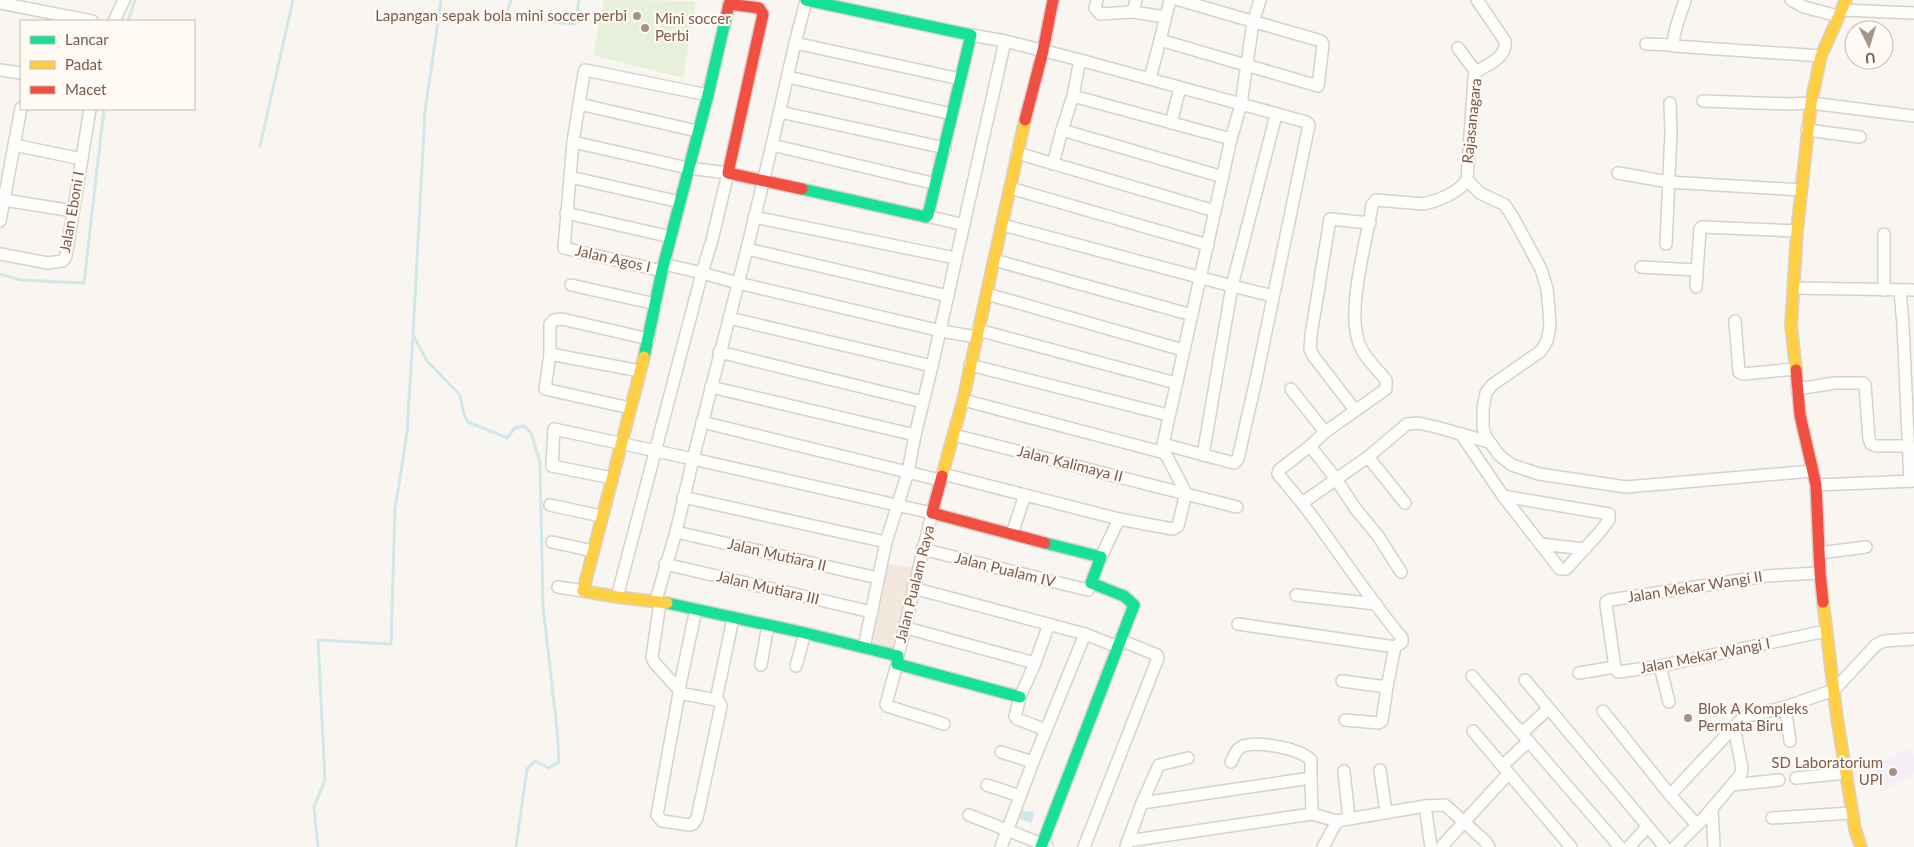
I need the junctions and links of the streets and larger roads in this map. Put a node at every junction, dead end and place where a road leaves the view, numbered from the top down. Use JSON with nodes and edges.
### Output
{"nodes":[{"id":1,"x":124,"y":0,"type":"edge"},
{"id":2,"x":806,"y":0,"type":"edge"},
{"id":3,"x":1053,"y":0,"type":"edge"},
{"id":4,"x":1097,"y":0,"type":"edge"},
{"id":5,"x":1136,"y":0,"type":"edge"},
{"id":6,"x":1170,"y":0,"type":"edge"},
{"id":7,"x":1179,"y":0,"type":"edge"},
{"id":8,"x":1260,"y":0,"type":"edge"},
{"id":9,"x":1477,"y":0,"type":"edge"},
{"id":10,"x":1685,"y":0,"type":"edge"},
{"id":11,"x":1791,"y":0,"type":"edge"},
{"id":12,"x":0,"y":4,"type":"edge"},
{"id":13,"x":38,"y":5,"type":"edge"},
{"id":14,"x":1214,"y":5,"type":"edge"},
{"id":15,"x":1888,"y":6,"type":"edge"},
{"id":16,"x":1842,"y":9,"type":"edge"},
{"id":17,"x":1133,"y":12,"type":"junction"},
{"id":18,"x":1914,"y":14,"type":"edge"},
{"id":19,"x":1165,"y":17,"type":"junction"},
{"id":20,"x":89,"y":20,"type":"edge"},
{"id":21,"x":114,"y":20,"type":"edge"},
{"id":22,"x":1253,"y":23,"type":"junction"},
{"id":23,"x":971,"y":35,"type":"junction"},
{"id":24,"x":1160,"y":40,"type":"junction"},
{"id":25,"x":1004,"y":42,"type":"junction"},
{"id":26,"x":794,"y":43,"type":"junction"},
{"id":27,"x":1646,"y":44,"type":"dead end"},
{"id":28,"x":1673,"y":45,"type":"junction"},
{"id":29,"x":1458,"y":48,"type":"dead end"},
{"id":30,"x":1043,"y":51,"type":"junction"},
{"id":31,"x":1821,"y":56,"type":"junction"},
{"id":32,"x":1080,"y":60,"type":"junction"},
{"id":33,"x":1246,"y":66,"type":"junction"},
{"id":34,"x":0,"y":70,"type":"edge"},
{"id":35,"x":1476,"y":72,"type":"junction"},
{"id":36,"x":20,"y":73,"type":"edge"},
{"id":37,"x":788,"y":77,"type":"junction"},
{"id":38,"x":960,"y":79,"type":"junction"},
{"id":39,"x":1150,"y":80,"type":"junction"},
{"id":40,"x":1180,"y":88,"type":"junction"},
{"id":41,"x":708,"y":95,"type":"junction"},
{"id":42,"x":1073,"y":96,"type":"junction"},
{"id":43,"x":1703,"y":101,"type":"dead end"},
{"id":44,"x":1670,"y":103,"type":"dead end"},
{"id":45,"x":1811,"y":103,"type":"junction"},
{"id":46,"x":579,"y":104,"type":"junction"},
{"id":47,"x":1241,"y":104,"type":"junction"},
{"id":48,"x":21,"y":110,"type":"edge"},
{"id":49,"x":90,"y":110,"type":"edge"},
{"id":50,"x":780,"y":112,"type":"junction"},
{"id":51,"x":952,"y":114,"type":"junction"},
{"id":52,"x":1276,"y":115,"type":"junction"},
{"id":53,"x":1914,"y":116,"type":"edge"},
{"id":54,"x":1171,"y":123,"type":"junction"},
{"id":55,"x":1062,"y":130,"type":"junction"},
{"id":56,"x":1807,"y":130,"type":"junction"},
{"id":57,"x":698,"y":131,"type":"junction"},
{"id":58,"x":1860,"y":137,"type":"dead end"},
{"id":59,"x":1231,"y":139,"type":"junction"},
{"id":60,"x":573,"y":142,"type":"junction"},
{"id":61,"x":14,"y":145,"type":"junction"},
{"id":62,"x":772,"y":145,"type":"junction"},
{"id":63,"x":944,"y":148,"type":"junction"},
{"id":64,"x":1017,"y":153,"type":"junction"},
{"id":65,"x":82,"y":159,"type":"junction"},
{"id":66,"x":1053,"y":164,"type":"junction"},
{"id":67,"x":688,"y":168,"type":"junction"},
{"id":68,"x":728,"y":173,"type":"junction"},
{"id":69,"x":1618,"y":173,"type":"dead end"},
{"id":70,"x":570,"y":177,"type":"junction"},
{"id":71,"x":1223,"y":177,"type":"junction"},
{"id":72,"x":764,"y":180,"type":"junction"},
{"id":73,"x":1467,"y":180,"type":"junction"},
{"id":74,"x":1669,"y":182,"type":"junction"},
{"id":75,"x":936,"y":184,"type":"junction"},
{"id":76,"x":1010,"y":188,"type":"junction"},
{"id":77,"x":1801,"y":190,"type":"junction"},
{"id":78,"x":4,"y":200,"type":"junction"},
{"id":79,"x":680,"y":202,"type":"junction"},
{"id":80,"x":73,"y":211,"type":"junction"},
{"id":81,"x":1215,"y":211,"type":"junction"},
{"id":82,"x":566,"y":213,"type":"junction"},
{"id":83,"x":927,"y":216,"type":"junction"},
{"id":84,"x":754,"y":217,"type":"junction"},
{"id":85,"x":0,"y":220,"type":"edge"},
{"id":86,"x":1370,"y":222,"type":"junction"},
{"id":87,"x":964,"y":225,"type":"junction"},
{"id":88,"x":1003,"y":226,"type":"junction"},
{"id":89,"x":1797,"y":231,"type":"junction"},
{"id":90,"x":1884,"y":234,"type":"dead end"},
{"id":91,"x":671,"y":237,"type":"junction"},
{"id":92,"x":1666,"y":244,"type":"dead end"},
{"id":93,"x":1208,"y":245,"type":"junction"},
{"id":94,"x":747,"y":249,"type":"junction"},
{"id":95,"x":0,"y":254,"type":"edge"},
{"id":96,"x":955,"y":258,"type":"junction"},
{"id":97,"x":994,"y":260,"type":"junction"},
{"id":98,"x":1641,"y":266,"type":"dead end"},
{"id":99,"x":663,"y":268,"type":"junction"},
{"id":100,"x":1696,"y":270,"type":"junction"},
{"id":101,"x":702,"y":273,"type":"junction"},
{"id":102,"x":1201,"y":278,"type":"junction"},
{"id":103,"x":738,"y":284,"type":"junction"},
{"id":104,"x":571,"y":285,"type":"dead end"},
{"id":105,"x":1232,"y":286,"type":"junction"},
{"id":106,"x":1696,"y":287,"type":"dead end"},
{"id":107,"x":1793,"y":288,"type":"junction"},
{"id":108,"x":1884,"y":290,"type":"junction"},
{"id":109,"x":1900,"y":290,"type":"junction"},
{"id":110,"x":1914,"y":290,"type":"edge"},
{"id":111,"x":987,"y":294,"type":"junction"},
{"id":112,"x":948,"y":296,"type":"junction"},
{"id":113,"x":1273,"y":296,"type":"junction"},
{"id":114,"x":656,"y":304,"type":"junction"},
{"id":115,"x":1192,"y":315,"type":"junction"},
{"id":116,"x":728,"y":318,"type":"junction"},
{"id":117,"x":1735,"y":321,"type":"dead end"},
{"id":118,"x":1909,"y":325,"type":"edge"},
{"id":119,"x":941,"y":331,"type":"junction"},
{"id":120,"x":977,"y":333,"type":"junction"},
{"id":121,"x":649,"y":339,"type":"junction"},
{"id":122,"x":1183,"y":350,"type":"junction"},
{"id":123,"x":719,"y":352,"type":"junction"},
{"id":124,"x":550,"y":354,"type":"junction"},
{"id":125,"x":970,"y":365,"type":"junction"},
{"id":126,"x":932,"y":366,"type":"junction"},
{"id":127,"x":1795,"y":369,"type":"junction"},
{"id":128,"x":640,"y":371,"type":"junction"},
{"id":129,"x":1176,"y":383,"type":"junction"},
{"id":130,"x":710,"y":387,"type":"junction"},
{"id":131,"x":1291,"y":389,"type":"dead end"},
{"id":132,"x":1797,"y":389,"type":"junction"},
{"id":133,"x":963,"y":400,"type":"junction"},
{"id":134,"x":923,"y":402,"type":"junction"},
{"id":135,"x":630,"y":408,"type":"junction"},
{"id":136,"x":1355,"y":410,"type":"junction"},
{"id":137,"x":1168,"y":415,"type":"junction"},
{"id":138,"x":702,"y":422,"type":"junction"},
{"id":139,"x":1325,"y":432,"type":"junction"},
{"id":140,"x":1461,"y":434,"type":"junction"},
{"id":141,"x":915,"y":435,"type":"junction"},
{"id":142,"x":954,"y":435,"type":"junction"},
{"id":143,"x":622,"y":442,"type":"junction"},
{"id":144,"x":1489,"y":442,"type":"junction"},
{"id":145,"x":1310,"y":446,"type":"junction"},
{"id":146,"x":1908,"y":446,"type":"junction"},
{"id":147,"x":1164,"y":449,"type":"junction"},
{"id":148,"x":656,"y":450,"type":"junction"},
{"id":149,"x":1203,"y":455,"type":"junction"},
{"id":150,"x":1368,"y":457,"type":"junction"},
{"id":151,"x":693,"y":459,"type":"junction"},
{"id":152,"x":1813,"y":471,"type":"junction"},
{"id":153,"x":908,"y":472,"type":"junction"},
{"id":154,"x":941,"y":477,"type":"junction"},
{"id":155,"x":612,"y":478,"type":"junction"},
{"id":156,"x":1336,"y":480,"type":"junction"},
{"id":157,"x":1912,"y":481,"type":"edge"},
{"id":158,"x":1816,"y":486,"type":"junction"},
{"id":159,"x":1186,"y":493,"type":"junction"},
{"id":160,"x":1025,"y":495,"type":"junction"},
{"id":161,"x":1502,"y":496,"type":"junction"},
{"id":162,"x":684,"y":497,"type":"junction"},
{"id":163,"x":1302,"y":503,"type":"junction"},
{"id":164,"x":1405,"y":503,"type":"dead end"},
{"id":165,"x":550,"y":505,"type":"dead end"},
{"id":166,"x":898,"y":505,"type":"junction"},
{"id":167,"x":1237,"y":507,"type":"dead end"},
{"id":168,"x":932,"y":513,"type":"junction"},
{"id":169,"x":602,"y":516,"type":"junction"},
{"id":170,"x":1119,"y":519,"type":"junction"},
{"id":171,"x":676,"y":532,"type":"junction"},
{"id":172,"x":1012,"y":534,"type":"junction"},
{"id":173,"x":552,"y":542,"type":"dead end"},
{"id":174,"x":886,"y":542,"type":"junction"},
{"id":175,"x":1540,"y":544,"type":"junction"},
{"id":176,"x":1866,"y":547,"type":"dead end"},
{"id":177,"x":922,"y":549,"type":"junction"},
{"id":178,"x":1586,"y":549,"type":"junction"},
{"id":179,"x":593,"y":551,"type":"junction"},
{"id":180,"x":1819,"y":553,"type":"junction"},
{"id":181,"x":1101,"y":557,"type":"junction"},
{"id":182,"x":665,"y":564,"type":"junction"},
{"id":183,"x":1401,"y":572,"type":"dead end"},
{"id":184,"x":1820,"y":573,"type":"junction"},
{"id":185,"x":878,"y":578,"type":"junction"},
{"id":186,"x":558,"y":587,"type":"dead end"},
{"id":187,"x":1090,"y":587,"type":"junction"},
{"id":188,"x":913,"y":588,"type":"junction"},
{"id":189,"x":583,"y":591,"type":"junction"},
{"id":190,"x":1296,"y":594,"type":"dead end"},
{"id":191,"x":617,"y":597,"type":"junction"},
{"id":192,"x":658,"y":601,"type":"junction"},
{"id":193,"x":1376,"y":604,"type":"junction"},
{"id":194,"x":696,"y":609,"type":"junction"},
{"id":195,"x":872,"y":612,"type":"junction"},
{"id":196,"x":733,"y":618,"type":"junction"},
{"id":197,"x":1049,"y":624,"type":"junction"},
{"id":198,"x":1238,"y":624,"type":"dead end"},
{"id":199,"x":768,"y":625,"type":"junction"},
{"id":200,"x":904,"y":627,"type":"junction"},
{"id":201,"x":1826,"y":631,"type":"junction"},
{"id":202,"x":805,"y":633,"type":"junction"},
{"id":203,"x":1085,"y":634,"type":"junction"},
{"id":204,"x":1914,"y":639,"type":"edge"},
{"id":205,"x":1119,"y":643,"type":"junction"},
{"id":206,"x":864,"y":647,"type":"junction"},
{"id":207,"x":1396,"y":648,"type":"junction"},
{"id":208,"x":898,"y":660,"type":"junction"},
{"id":209,"x":1035,"y":663,"type":"junction"},
{"id":210,"x":761,"y":665,"type":"dead end"},
{"id":211,"x":796,"y":666,"type":"dead end"},
{"id":212,"x":1660,"y":666,"type":"junction"},
{"id":213,"x":1614,"y":667,"type":"junction"},
{"id":214,"x":1579,"y":673,"type":"dead end"},
{"id":215,"x":1472,"y":676,"type":"dead end"},
{"id":216,"x":1525,"y":680,"type":"dead end"},
{"id":217,"x":1342,"y":681,"type":"dead end"},
{"id":218,"x":1386,"y":687,"type":"junction"},
{"id":219,"x":1834,"y":690,"type":"junction"},
{"id":220,"x":680,"y":692,"type":"junction"},
{"id":221,"x":1020,"y":697,"type":"junction"},
{"id":222,"x":716,"y":700,"type":"junction"},
{"id":223,"x":1669,"y":702,"type":"dead end"},
{"id":224,"x":1785,"y":707,"type":"junction"},
{"id":225,"x":1548,"y":709,"type":"junction"},
{"id":226,"x":1603,"y":711,"type":"dead end"},
{"id":227,"x":1345,"y":720,"type":"dead end"},
{"id":228,"x":944,"y":724,"type":"dead end"},
{"id":229,"x":1734,"y":727,"type":"junction"},
{"id":230,"x":1046,"y":730,"type":"junction"},
{"id":231,"x":1473,"y":731,"type":"dead end"},
{"id":232,"x":1525,"y":737,"type":"junction"},
{"id":233,"x":1790,"y":741,"type":"dead end"},
{"id":234,"x":1001,"y":752,"type":"dead end"},
{"id":235,"x":1188,"y":758,"type":"dead end"},
{"id":236,"x":1033,"y":762,"type":"junction"},
{"id":237,"x":1231,"y":762,"type":"dead end"},
{"id":238,"x":1380,"y":770,"type":"dead end"},
{"id":239,"x":1505,"y":770,"type":"junction"},
{"id":240,"x":1344,"y":771,"type":"dead end"},
{"id":241,"x":1846,"y":773,"type":"junction"},
{"id":242,"x":1311,"y":778,"type":"junction"},
{"id":243,"x":1796,"y":778,"type":"dead end"},
{"id":244,"x":1779,"y":780,"type":"dead end"},
{"id":245,"x":987,"y":785,"type":"dead end"},
{"id":246,"x":1732,"y":785,"type":"junction"},
{"id":247,"x":1670,"y":795,"type":"junction"},
{"id":248,"x":1020,"y":796,"type":"junction"},
{"id":249,"x":1142,"y":803,"type":"junction"},
{"id":250,"x":1425,"y":806,"type":"junction"},
{"id":251,"x":1712,"y":808,"type":"junction"},
{"id":252,"x":1386,"y":813,"type":"junction"},
{"id":253,"x":1852,"y":813,"type":"junction"},
{"id":254,"x":1312,"y":814,"type":"junction"},
{"id":255,"x":969,"y":815,"type":"dead end"},
{"id":256,"x":1772,"y":818,"type":"dead end"},
{"id":257,"x":1343,"y":820,"type":"junction"},
{"id":258,"x":1465,"y":823,"type":"junction"},
{"id":259,"x":1697,"y":825,"type":"junction"},
{"id":260,"x":1647,"y":826,"type":"junction"},
{"id":261,"x":1008,"y":831,"type":"junction"},
{"id":262,"x":1127,"y":844,"type":"edge"},
{"id":263,"x":1044,"y":846,"type":"edge"},
{"id":264,"x":1001,"y":847,"type":"edge"},
{"id":265,"x":1084,"y":847,"type":"edge"},
{"id":266,"x":1323,"y":847,"type":"edge"},
{"id":267,"x":1436,"y":847,"type":"edge"},
{"id":268,"x":1489,"y":847,"type":"edge"},
{"id":269,"x":1572,"y":847,"type":"edge"},
{"id":270,"x":1620,"y":847,"type":"edge"},
{"id":271,"x":1630,"y":847,"type":"edge"},
{"id":272,"x":1665,"y":847,"type":"edge"},
{"id":273,"x":1675,"y":847,"type":"edge"},
{"id":274,"x":1714,"y":847,"type":"edge"},
{"id":275,"x":1861,"y":847,"type":"edge"}],
"edges":[{"from":1,"to":21,"type":"street"},
{"from":2,"to":23,"type":"street"},
{"from":2,"to":26,"type":"street"},
{"from":3,"to":30,"type":"street"},
{"from":4,"to":17,"type":"street"},
{"from":5,"to":17,"type":"street"},
{"from":6,"to":19,"type":"street"},
{"from":7,"to":14,"type":"street"},
{"from":8,"to":22,"type":"street"},
{"from":9,"to":35,"type":"street","name":"Rajasanagara"},
{"from":10,"to":28,"type":"street"},
{"from":11,"to":16,"type":"street"},
{"from":12,"to":13,"type":"street"},
{"from":13,"to":20,"type":"street"},
{"from":14,"to":22,"type":"street"},
{"from":15,"to":16,"type":"street"},
{"from":15,"to":18,"type":"street"},
{"from":16,"to":31,"type":"street"},
{"from":17,"to":19,"type":"street"},
{"from":19,"to":24,"type":"street"},
{"from":22,"to":33,"type":"street"},
{"from":22,"to":33,"type":"street"},
{"from":23,"to":25,"type":"street"},
{"from":23,"to":38,"type":"street"},
{"from":24,"to":33,"type":"street"},
{"from":24,"to":39,"type":"street"},
{"from":25,"to":30,"type":"street"},
{"from":25,"to":87,"type":"street"},
{"from":26,"to":37,"type":"street"},
{"from":26,"to":38,"type":"street"},
{"from":27,"to":28,"type":"street"},
{"from":28,"to":31,"type":"street"},
{"from":29,"to":35,"type":"street"},
{"from":30,"to":32,"type":"street"},
{"from":30,"to":64,"type":"street"},
{"from":31,"to":45,"type":"street"},
{"from":32,"to":39,"type":"street"},
{"from":32,"to":42,"type":"street"},
{"from":33,"to":47,"type":"street"},
{"from":34,"to":36,"type":"street"},
{"from":35,"to":73,"type":"street","name":"Rajasanagara"},
{"from":37,"to":50,"type":"street"},
{"from":37,"to":51,"type":"street"},
{"from":38,"to":51,"type":"street"},
{"from":39,"to":40,"type":"street"},
{"from":40,"to":47,"type":"street"},
{"from":40,"to":54,"type":"street"},
{"from":41,"to":46,"type":"street"},
{"from":41,"to":57,"type":"street"},
{"from":41,"to":68,"type":"street"},
{"from":42,"to":54,"type":"street"},
{"from":42,"to":55,"type":"street"},
{"from":43,"to":45,"type":"street"},
{"from":44,"to":74,"type":"street"},
{"from":45,"to":53,"type":"street"},
{"from":45,"to":56,"type":"street"},
{"from":46,"to":57,"type":"street"},
{"from":46,"to":60,"type":"street"},
{"from":47,"to":52,"type":"street"},
{"from":47,"to":59,"type":"street"},
{"from":48,"to":61,"type":"street"},
{"from":49,"to":65,"type":"street","name":"Jalan Eboni I"},
{"from":50,"to":62,"type":"street"},
{"from":50,"to":63,"type":"street"},
{"from":51,"to":63,"type":"street"},
{"from":52,"to":105,"type":"street"},
{"from":52,"to":113,"type":"street"},
{"from":54,"to":59,"type":"street"},
{"from":55,"to":66,"type":"street"},
{"from":55,"to":71,"type":"street"},
{"from":56,"to":58,"type":"street"},
{"from":56,"to":77,"type":"street"},
{"from":57,"to":67,"type":"street"},
{"from":59,"to":71,"type":"street"},
{"from":60,"to":67,"type":"street"},
{"from":60,"to":70,"type":"street"},
{"from":61,"to":65,"type":"street"},
{"from":61,"to":78,"type":"street"},
{"from":62,"to":72,"type":"street"},
{"from":62,"to":75,"type":"street"},
{"from":63,"to":75,"type":"street"},
{"from":64,"to":66,"type":"street"},
{"from":64,"to":76,"type":"street"},
{"from":65,"to":80,"type":"street","name":"Jalan Eboni I"},
{"from":66,"to":81,"type":"street"},
{"from":67,"to":68,"type":"street"},
{"from":67,"to":79,"type":"street"},
{"from":68,"to":72,"type":"street"},
{"from":68,"to":101,"type":"street"},
{"from":69,"to":74,"type":"street"},
{"from":70,"to":79,"type":"street"},
{"from":70,"to":82,"type":"street"},
{"from":71,"to":81,"type":"street"},
{"from":72,"to":83,"type":"street"},
{"from":72,"to":84,"type":"street"},
{"from":73,"to":86,"type":"street"},
{"from":73,"to":144,"type":"street","name":"Rajasanagara"},
{"from":74,"to":77,"type":"street"},
{"from":74,"to":92,"type":"street"},
{"from":75,"to":83,"type":"street"},
{"from":76,"to":88,"type":"street"},
{"from":76,"to":93,"type":"street"},
{"from":77,"to":89,"type":"street"},
{"from":78,"to":80,"type":"street"},
{"from":78,"to":85,"type":"street"},
{"from":79,"to":91,"type":"street"},
{"from":80,"to":95,"type":"street","name":"Jalan Eboni I"},
{"from":81,"to":93,"type":"street"},
{"from":82,"to":91,"type":"street"},
{"from":82,"to":99,"type":"street","name":"Jalan Agos I"},
{"from":83,"to":87,"type":"street"},
{"from":84,"to":94,"type":"street"},
{"from":84,"to":96,"type":"street"},
{"from":86,"to":136,"type":"street"},
{"from":86,"to":136,"type":"street"},
{"from":87,"to":96,"type":"street"},
{"from":88,"to":97,"type":"street"},
{"from":88,"to":102,"type":"street"},
{"from":89,"to":100,"type":"street"},
{"from":89,"to":107,"type":"street"},
{"from":90,"to":108,"type":"street"},
{"from":91,"to":99,"type":"street"},
{"from":93,"to":102,"type":"street"},
{"from":94,"to":103,"type":"street"},
{"from":94,"to":112,"type":"street"},
{"from":96,"to":112,"type":"street"},
{"from":97,"to":111,"type":"street"},
{"from":97,"to":115,"type":"street"},
{"from":98,"to":100,"type":"street"},
{"from":99,"to":101,"type":"street","name":"Jalan Agos I"},
{"from":99,"to":114,"type":"street"},
{"from":100,"to":106,"type":"street"},
{"from":101,"to":103,"type":"street","name":"Jalan Agos I"},
{"from":101,"to":148,"type":"street"},
{"from":102,"to":105,"type":"street"},
{"from":102,"to":115,"type":"street"},
{"from":103,"to":116,"type":"street"},
{"from":103,"to":119,"type":"street","name":"Jalan Agos I"},
{"from":104,"to":114,"type":"street"},
{"from":105,"to":113,"type":"street"},
{"from":105,"to":149,"type":"street"},
{"from":107,"to":108,"type":"street"},
{"from":107,"to":127,"type":"street"},
{"from":108,"to":109,"type":"street"},
{"from":109,"to":110,"type":"street"},
{"from":109,"to":118,"type":"street"},
{"from":111,"to":120,"type":"street"},
{"from":111,"to":122,"type":"street"},
{"from":112,"to":119,"type":"street"},
{"from":113,"to":149,"type":"street"},
{"from":114,"to":121,"type":"street"},
{"from":115,"to":122,"type":"street"},
{"from":116,"to":123,"type":"street"},
{"from":116,"to":126,"type":"street"},
{"from":117,"to":127,"type":"street"},
{"from":118,"to":146,"type":"street"},
{"from":119,"to":120,"type":"street","name":"Jalan Agos I"},
{"from":119,"to":126,"type":"street"},
{"from":120,"to":125,"type":"street"},
{"from":120,"to":129,"type":"street","name":"Jalan Agos I"},
{"from":121,"to":124,"type":"street"},
{"from":121,"to":128,"type":"street"},
{"from":122,"to":129,"type":"street"},
{"from":123,"to":130,"type":"street"},
{"from":123,"to":134,"type":"street"},
{"from":124,"to":128,"type":"street"},
{"from":124,"to":135,"type":"street"},
{"from":125,"to":133,"type":"street"},
{"from":125,"to":137,"type":"street"},
{"from":126,"to":134,"type":"street"},
{"from":127,"to":132,"type":"street"},
{"from":128,"to":135,"type":"street"},
{"from":129,"to":137,"type":"street"},
{"from":130,"to":138,"type":"street"},
{"from":130,"to":141,"type":"street"},
{"from":131,"to":139,"type":"street"},
{"from":132,"to":146,"type":"street"},
{"from":132,"to":152,"type":"street"},
{"from":133,"to":142,"type":"street"},
{"from":133,"to":147,"type":"street"},
{"from":134,"to":141,"type":"street"},
{"from":135,"to":143,"type":"street"},
{"from":136,"to":139,"type":"street"},
{"from":137,"to":147,"type":"street"},
{"from":138,"to":151,"type":"street"},
{"from":138,"to":153,"type":"street"},
{"from":139,"to":145,"type":"street"},
{"from":140,"to":144,"type":"street"},
{"from":140,"to":150,"type":"street"},
{"from":140,"to":161,"type":"street"},
{"from":141,"to":153,"type":"street"},
{"from":142,"to":154,"type":"street"},
{"from":142,"to":159,"type":"street","name":"Jalan Kalimaya II"},
{"from":143,"to":148,"type":"street"},
{"from":143,"to":155,"type":"street"},
{"from":143,"to":155,"type":"street"},
{"from":144,"to":152,"type":"street"},
{"from":145,"to":156,"type":"street"},
{"from":145,"to":163,"type":"street"},
{"from":146,"to":157,"type":"street"},
{"from":147,"to":149,"type":"street"},
{"from":147,"to":159,"type":"street"},
{"from":148,"to":151,"type":"street"},
{"from":148,"to":191,"type":"street"},
{"from":150,"to":156,"type":"street"},
{"from":150,"to":164,"type":"street"},
{"from":151,"to":162,"type":"street"},
{"from":151,"to":166,"type":"street"},
{"from":152,"to":158,"type":"street"},
{"from":153,"to":154,"type":"street"},
{"from":153,"to":166,"type":"street"},
{"from":154,"to":160,"type":"street"},
{"from":154,"to":168,"type":"street"},
{"from":155,"to":169,"type":"street"},
{"from":156,"to":163,"type":"street"},
{"from":156,"to":183,"type":"street"},
{"from":157,"to":158,"type":"street"},
{"from":158,"to":180,"type":"street"},
{"from":159,"to":167,"type":"street","name":"Jalan Kalimaya II"},
{"from":159,"to":170,"type":"street"},
{"from":160,"to":170,"type":"street"},
{"from":160,"to":172,"type":"street"},
{"from":161,"to":175,"type":"street"},
{"from":161,"to":178,"type":"street"},
{"from":162,"to":171,"type":"street"},
{"from":162,"to":174,"type":"street"},
{"from":163,"to":193,"type":"street"},
{"from":165,"to":169,"type":"street"},
{"from":166,"to":168,"type":"street"},
{"from":166,"to":174,"type":"street"},
{"from":168,"to":172,"type":"street"},
{"from":168,"to":177,"type":"street","name":"Jalan Pualam Raya"},
{"from":169,"to":179,"type":"street"},
{"from":170,"to":181,"type":"street"},
{"from":171,"to":182,"type":"street"},
{"from":171,"to":185,"type":"street","name":"Jalan Mutiara II"},
{"from":172,"to":181,"type":"street"},
{"from":173,"to":179,"type":"street"},
{"from":174,"to":185,"type":"street"},
{"from":175,"to":178,"type":"street"},
{"from":175,"to":178,"type":"street"},
{"from":176,"to":180,"type":"street"},
{"from":177,"to":187,"type":"street","name":"Jalan Pualam IV"},
{"from":177,"to":188,"type":"street","name":"Jalan Pualam Raya"},
{"from":179,"to":189,"type":"street"},
{"from":180,"to":184,"type":"street"},
{"from":181,"to":187,"type":"street"},
{"from":182,"to":192,"type":"street"},
{"from":182,"to":195,"type":"street","name":"Jalan Mutiara III"},
{"from":184,"to":201,"type":"street"},
{"from":184,"to":213,"type":"street","name":"Jalan Mekar Wangi II"},
{"from":185,"to":195,"type":"street"},
{"from":186,"to":189,"type":"street"},
{"from":187,"to":205,"type":"street"},
{"from":188,"to":197,"type":"street"},
{"from":188,"to":200,"type":"street","name":"Jalan Pualam Raya"},
{"from":189,"to":191,"type":"street"},
{"from":190,"to":193,"type":"street"},
{"from":191,"to":192,"type":"street"},
{"from":192,"to":194,"type":"street"},
{"from":192,"to":220,"type":"street"},
{"from":193,"to":207,"type":"street"},
{"from":194,"to":196,"type":"street"},
{"from":194,"to":220,"type":"street"},
{"from":195,"to":206,"type":"street"},
{"from":196,"to":199,"type":"street"},
{"from":196,"to":222,"type":"street"},
{"from":197,"to":203,"type":"street"},
{"from":197,"to":209,"type":"street"},
{"from":198,"to":207,"type":"street"},
{"from":199,"to":202,"type":"street"},
{"from":199,"to":210,"type":"street"},
{"from":200,"to":208,"type":"street","name":"Jalan Pualam Raya"},
{"from":200,"to":209,"type":"street"},
{"from":201,"to":212,"type":"street","name":"Jalan Mekar Wangi I"},
{"from":201,"to":219,"type":"street"},
{"from":202,"to":206,"type":"street"},
{"from":202,"to":211,"type":"street"},
{"from":203,"to":205,"type":"street"},
{"from":203,"to":230,"type":"street"},
{"from":204,"to":219,"type":"street"},
{"from":205,"to":263,"type":"street"},
{"from":205,"to":265,"type":"street"},
{"from":206,"to":208,"type":"street"},
{"from":207,"to":218,"type":"street"},
{"from":208,"to":221,"type":"street"},
{"from":208,"to":228,"type":"street","name":"Jalan Pualam Raya"},
{"from":209,"to":221,"type":"street"},
{"from":212,"to":213,"type":"street","name":"Jalan Mekar Wangi I"},
{"from":212,"to":223,"type":"street"},
{"from":213,"to":214,"type":"street"},
{"from":215,"to":232,"type":"street"},
{"from":216,"to":225,"type":"street"},
{"from":217,"to":218,"type":"street"},
{"from":218,"to":227,"type":"street"},
{"from":219,"to":224,"type":"street"},
{"from":219,"to":241,"type":"street"},
{"from":220,"to":222,"type":"street"},
{"from":220,"to":222,"type":"street"},
{"from":221,"to":230,"type":"street"},
{"from":224,"to":229,"type":"street"},
{"from":224,"to":233,"type":"street"},
{"from":225,"to":232,"type":"street"},
{"from":225,"to":260,"type":"street"},
{"from":226,"to":247,"type":"street"},
{"from":229,"to":246,"type":"street"},
{"from":229,"to":247,"type":"street"},
{"from":230,"to":236,"type":"street"},
{"from":231,"to":239,"type":"street"},
{"from":232,"to":239,"type":"street"},
{"from":232,"to":270,"type":"street"},
{"from":234,"to":236,"type":"street"},
{"from":235,"to":249,"type":"street"},
{"from":236,"to":248,"type":"street"},
{"from":237,"to":242,"type":"street"},
{"from":238,"to":252,"type":"street"},
{"from":239,"to":258,"type":"street"},
{"from":239,"to":269,"type":"street"},
{"from":240,"to":257,"type":"street"},
{"from":241,"to":243,"type":"street"},
{"from":241,"to":253,"type":"street"},
{"from":242,"to":249,"type":"street"},
{"from":242,"to":254,"type":"street"},
{"from":244,"to":246,"type":"street"},
{"from":245,"to":248,"type":"street"},
{"from":246,"to":251,"type":"street"},
{"from":247,"to":259,"type":"street"},
{"from":248,"to":261,"type":"street"},
{"from":249,"to":262,"type":"street"},
{"from":250,"to":252,"type":"street"},
{"from":250,"to":258,"type":"street"},
{"from":250,"to":267,"type":"street"},
{"from":251,"to":259,"type":"street"},
{"from":251,"to":274,"type":"street"},
{"from":252,"to":257,"type":"street"},
{"from":253,"to":256,"type":"street"},
{"from":253,"to":275,"type":"street"},
{"from":254,"to":257,"type":"street"},
{"from":254,"to":262,"type":"street"},
{"from":255,"to":261,"type":"street"},
{"from":257,"to":266,"type":"street"},
{"from":258,"to":267,"type":"street"},
{"from":258,"to":268,"type":"street"},
{"from":259,"to":273,"type":"street"},
{"from":260,"to":271,"type":"street"},
{"from":260,"to":272,"type":"street"},
{"from":261,"to":263,"type":"street"},
{"from":261,"to":264,"type":"street"}]}
